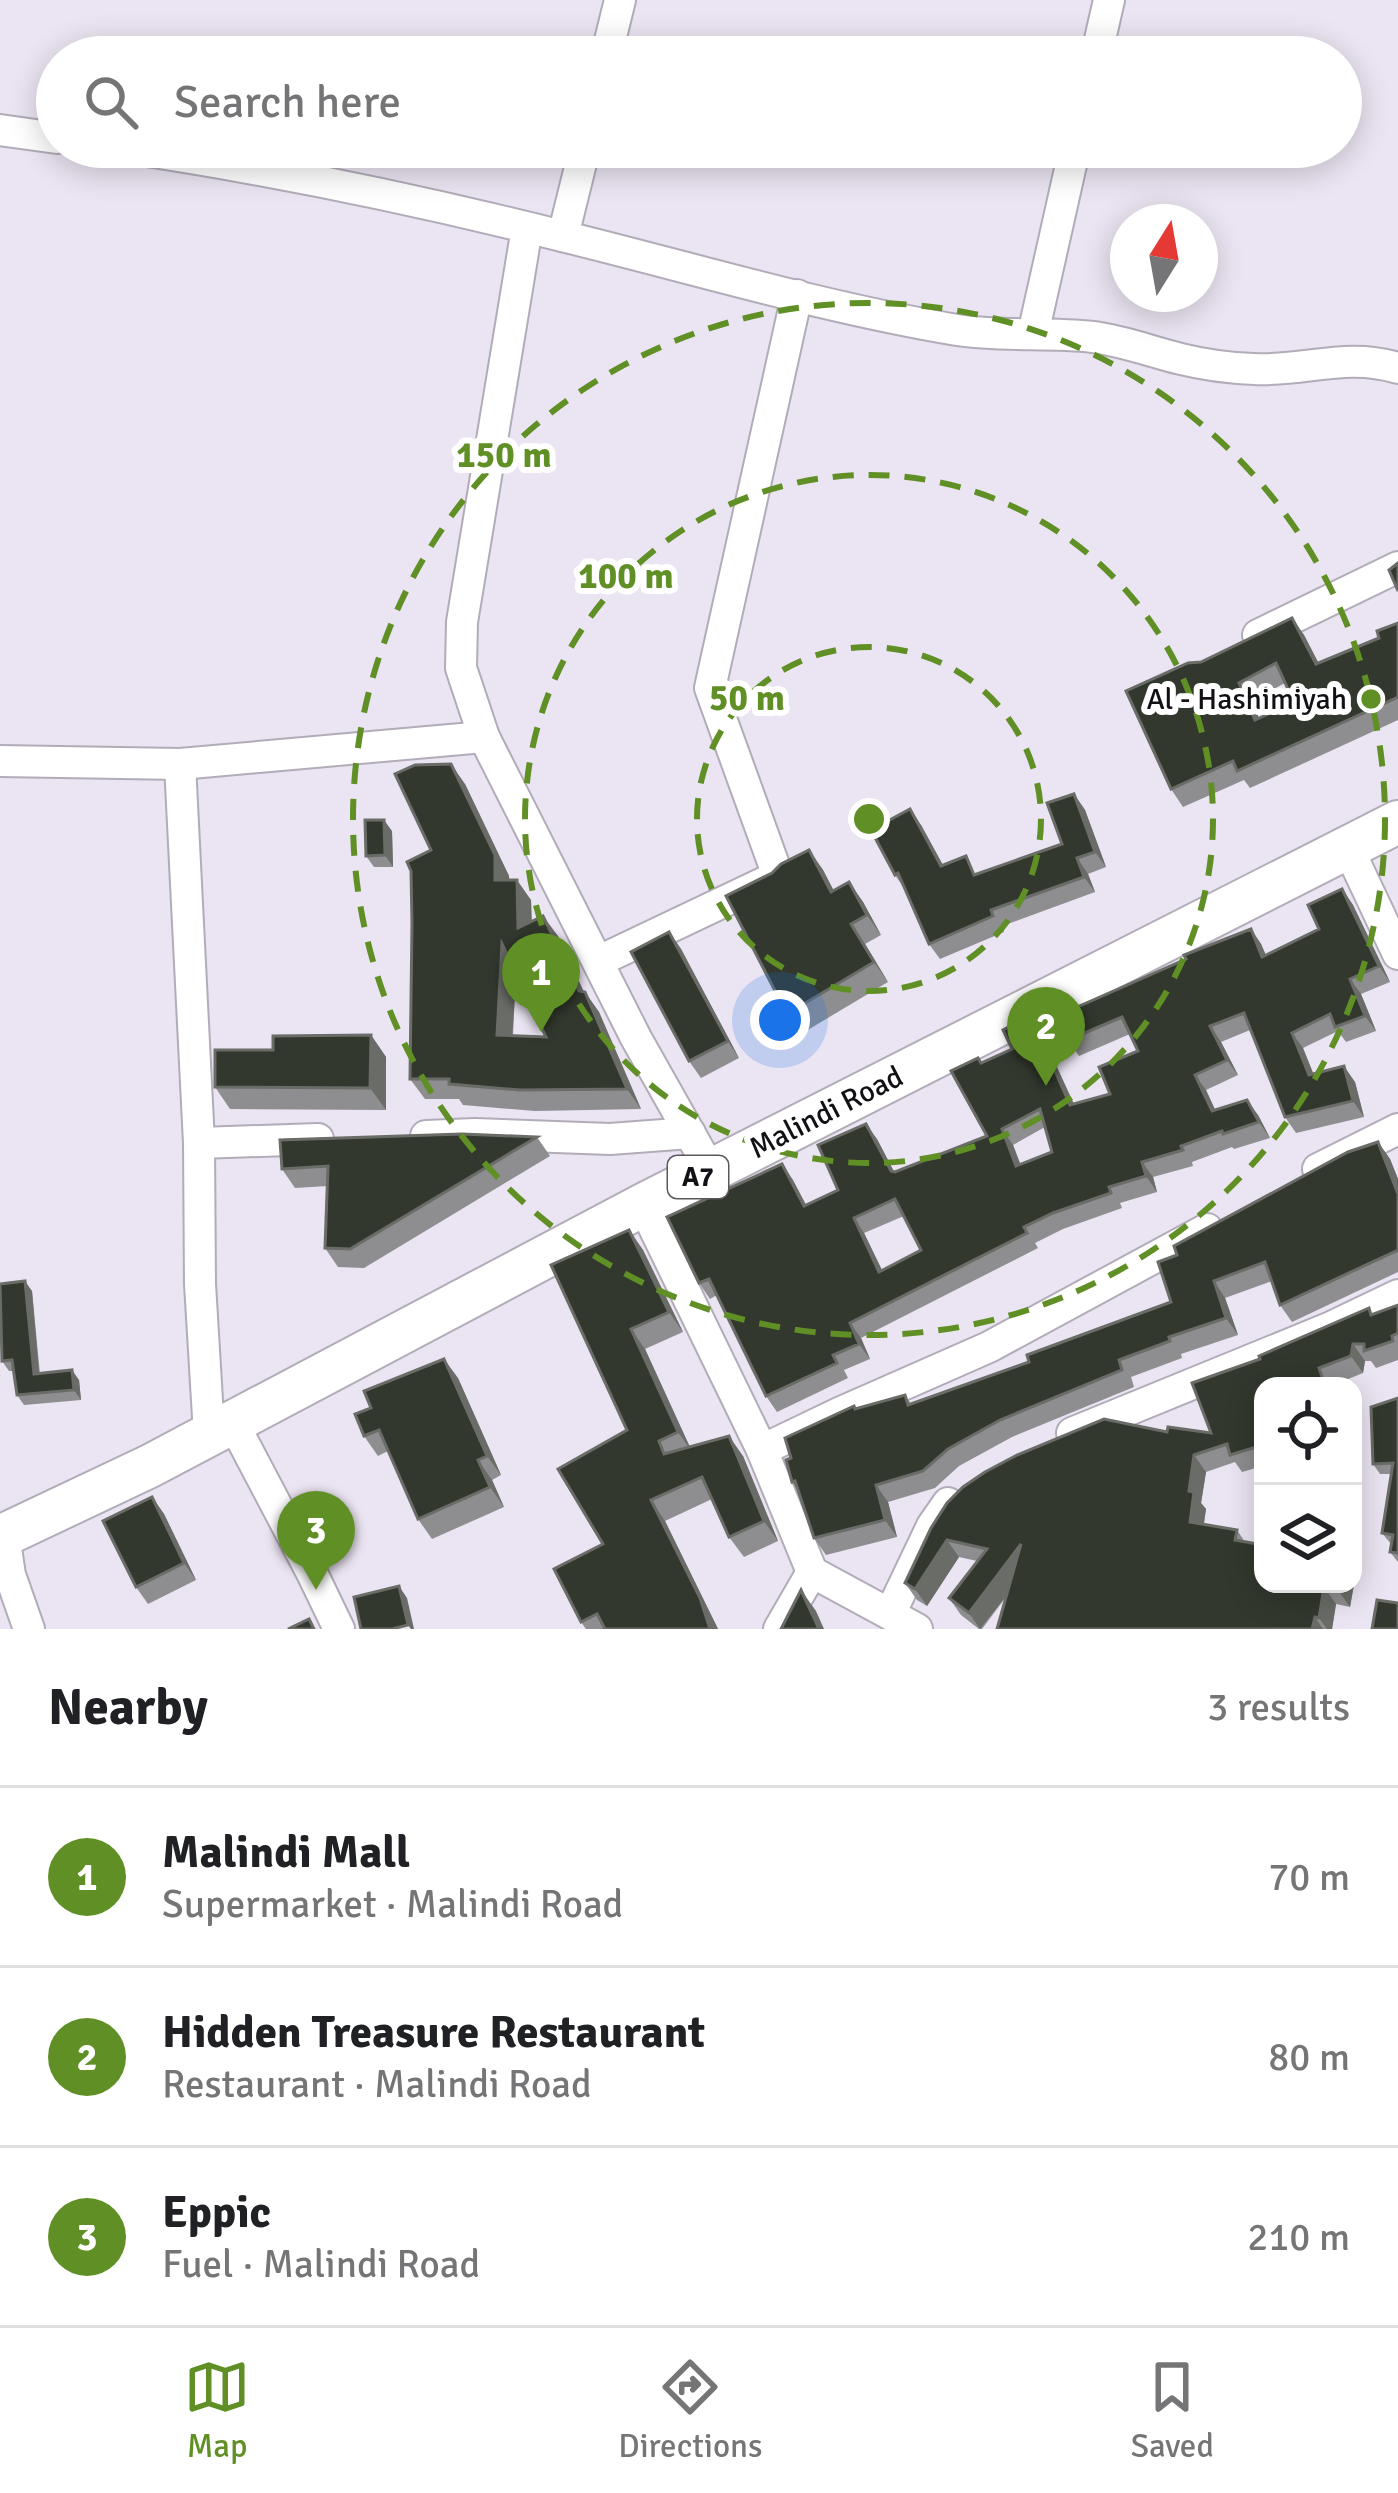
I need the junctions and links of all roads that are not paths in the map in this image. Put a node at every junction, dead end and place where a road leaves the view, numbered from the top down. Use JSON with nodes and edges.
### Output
{"nodes":[{"id":1,"x":620,"y":0,"type":"edge"},
{"id":2,"x":1108,"y":0,"type":"edge"},
{"id":3,"x":611,"y":36,"type":"edge"},
{"id":4,"x":1100,"y":36,"type":"edge"},
{"id":5,"x":0,"y":130,"type":"edge"},
{"id":6,"x":36,"y":135,"type":"edge"},
{"id":7,"x":242,"y":168,"type":"edge"},
{"id":8,"x":580,"y":168,"type":"edge"},
{"id":9,"x":1071,"y":168,"type":"edge"},
{"id":10,"x":527,"y":228,"type":"junction"},
{"id":11,"x":563,"y":236,"type":"junction"},
{"id":12,"x":797,"y":295,"type":"junction"},
{"id":13,"x":1033,"y":334,"type":"junction"},
{"id":14,"x":1398,"y":368,"type":"edge"},
{"id":15,"x":1398,"y":567,"type":"edge"},
{"id":16,"x":1224,"y":653,"type":"edge"},
{"id":17,"x":484,"y":737,"type":"junction"},
{"id":18,"x":0,"y":760,"type":"edge"},
{"id":19,"x":180,"y":764,"type":"junction"},
{"id":20,"x":1398,"y":822,"type":"edge"},
{"id":21,"x":1348,"y":848,"type":"junction"},
{"id":22,"x":1398,"y":954,"type":"edge"},
{"id":23,"x":599,"y":961,"type":"junction"},
{"id":24,"x":1398,"y":1129,"type":"edge"},
{"id":25,"x":690,"y":1133,"type":"junction"},
{"id":26,"x":406,"y":1136,"type":"edge"},
{"id":27,"x":337,"y":1139,"type":"edge"},
{"id":28,"x":199,"y":1143,"type":"junction"},
{"id":29,"x":711,"y":1171,"type":"junction"},
{"id":30,"x":1297,"y":1180,"type":"edge"},
{"id":31,"x":643,"y":1205,"type":"junction"},
{"id":32,"x":1235,"y":1214,"type":"edge"},
{"id":33,"x":1398,"y":1295,"type":"edge"},
{"id":34,"x":220,"y":1428,"type":"junction"},
{"id":35,"x":1042,"y":1445,"type":"edge"},
{"id":36,"x":762,"y":1450,"type":"junction"},
{"id":37,"x":974,"y":1480,"type":"edge"},
{"id":38,"x":2,"y":1536,"type":"edge"},
{"id":39,"x":812,"y":1572,"type":"junction"},
{"id":40,"x":18,"y":1615,"type":"edge"},
{"id":41,"x":903,"y":1622,"type":"edge"},
{"id":42,"x":339,"y":1629,"type":"edge"},
{"id":43,"x":779,"y":1629,"type":"edge"}],
"edges":[{"from":1,"to":3,"type":"street"},
{"from":2,"to":4,"type":"street"},
{"from":5,"to":6,"type":"street"},
{"from":7,"to":10,"type":"street"},
{"from":8,"to":11,"type":"street"},
{"from":9,"to":13,"type":"street"},
{"from":10,"to":11,"type":"street"},
{"from":10,"to":17,"type":"street"},
{"from":11,"to":12,"type":"street"},
{"from":12,"to":13,"type":"street"},
{"from":12,"to":23,"type":"street"},
{"from":13,"to":14,"type":"street"},
{"from":15,"to":16,"type":"street"},
{"from":17,"to":19,"type":"street"},
{"from":17,"to":23,"type":"street"},
{"from":18,"to":19,"type":"street"},
{"from":19,"to":28,"type":"street"},
{"from":20,"to":21,"type":"highway","name":"Malindi Road","number":"A7"},
{"from":21,"to":22,"type":"street"},
{"from":21,"to":29,"type":"highway","name":"Malindi Road","number":"A7"},
{"from":23,"to":25,"type":"street"},
{"from":24,"to":30,"type":"street"},
{"from":25,"to":26,"type":"street"},
{"from":25,"to":29,"type":"street"},
{"from":27,"to":28,"type":"street"},
{"from":28,"to":34,"type":"street"},
{"from":29,"to":31,"type":"highway","name":"Malindi Road","number":"A7"},
{"from":31,"to":34,"type":"highway","name":"Malindi Road","number":"A7"},
{"from":31,"to":36,"type":"street"},
{"from":32,"to":36,"type":"street"},
{"from":33,"to":35,"type":"street"},
{"from":34,"to":38,"type":"highway","name":"Malindi Road","number":"A7"},
{"from":34,"to":42,"type":"street"},
{"from":36,"to":39,"type":"street"},
{"from":37,"to":41,"type":"street"},
{"from":38,"to":40,"type":"street"},
{"from":39,"to":41,"type":"street"},
{"from":39,"to":43,"type":"street"}]}
